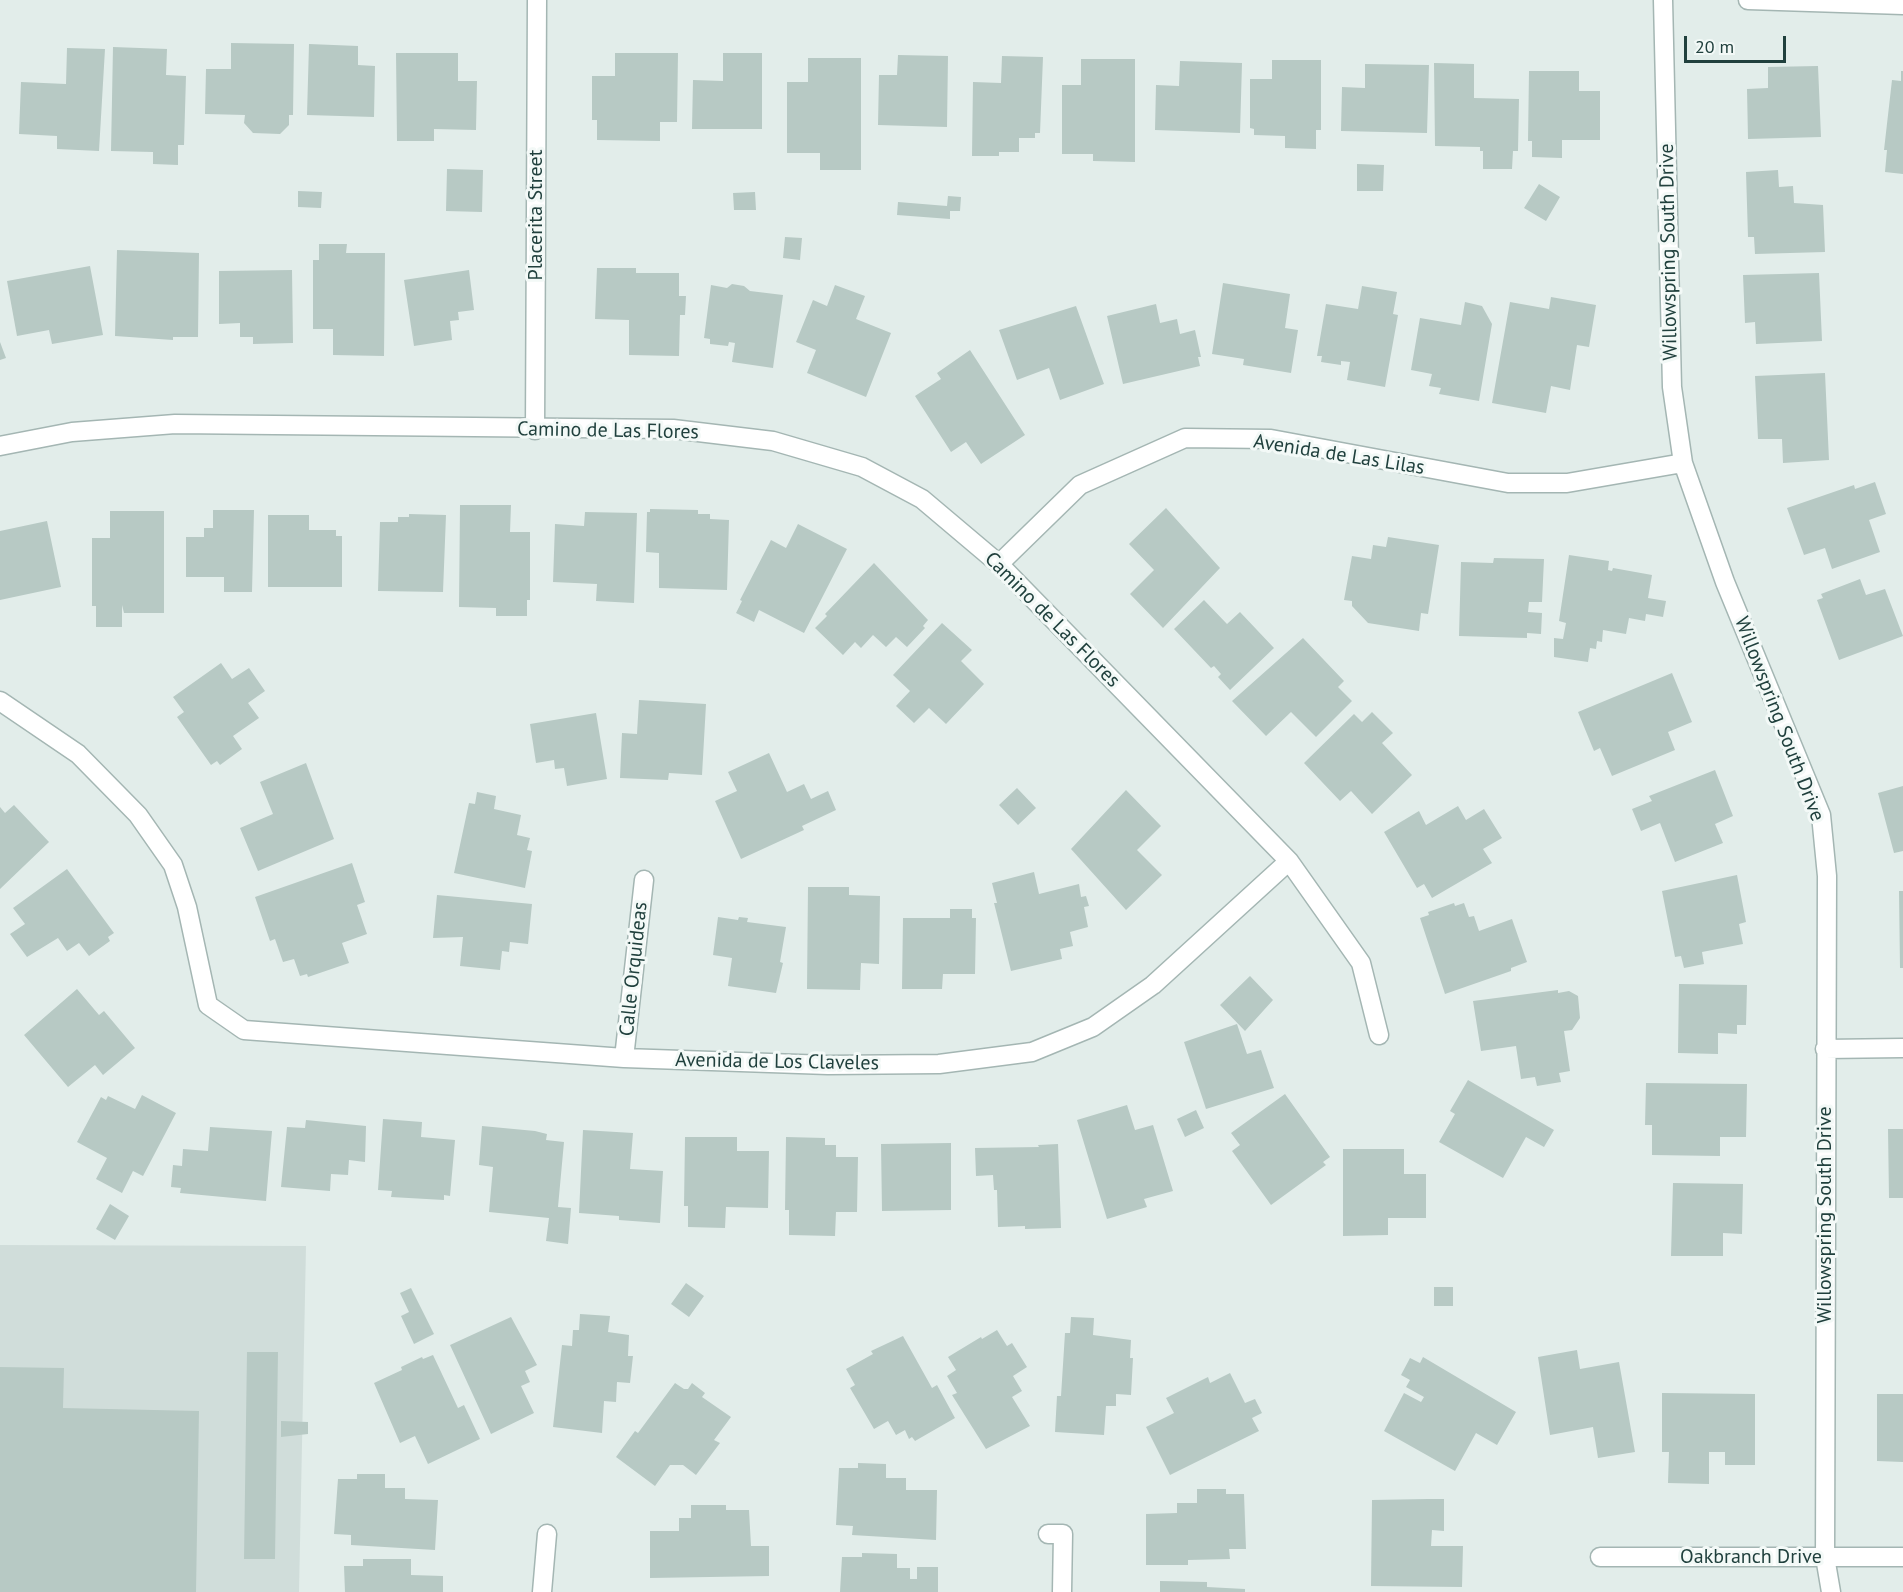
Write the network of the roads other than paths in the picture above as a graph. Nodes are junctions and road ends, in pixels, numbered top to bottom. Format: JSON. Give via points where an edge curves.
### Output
{"nodes":[{"id":1,"x":537,"y":0,"type":"edge"},
{"id":2,"x":1663,"y":0,"type":"edge"},
{"id":3,"x":1748,"y":0,"type":"edge"},
{"id":4,"x":1903,"y":5,"type":"edge"},
{"id":5,"x":535,"y":429,"type":"junction"},
{"id":6,"x":0,"y":446,"type":"edge"},
{"id":7,"x":1683,"y":463,"type":"junction"},
{"id":8,"x":999,"y":564,"type":"junction"},
{"id":9,"x":0,"y":701,"type":"edge"},
{"id":10,"x":1289,"y":861,"type":"junction"},
{"id":11,"x":644,"y":879,"type":"dead end"},
{"id":12,"x":1379,"y":1035,"type":"dead end"},
{"id":13,"x":1903,"y":1048,"type":"edge"},
{"id":14,"x":1825,"y":1049,"type":"junction"},
{"id":15,"x":624,"y":1058,"type":"junction"},
{"id":16,"x":547,"y":1534,"type":"dead end"},
{"id":17,"x":1048,"y":1534,"type":"dead end"},
{"id":18,"x":1600,"y":1557,"type":"dead end"},
{"id":19,"x":1824,"y":1557,"type":"junction"},
{"id":20,"x":1903,"y":1557,"type":"edge"},
{"id":21,"x":542,"y":1592,"type":"edge"},
{"id":22,"x":1062,"y":1592,"type":"edge"},
{"id":23,"x":1832,"y":1592,"type":"edge"}],
"edges":[{"from":1,"to":5,"type":"street","name":"Placerita Street"},
{"from":2,"to":7,"type":"street","name":"Willowspring South Drive","via":[[1671,363]]},
{"from":3,"to":4,"type":"street"},
{"from":5,"to":6,"type":"street","name":"Camino de Las Flores","via":[[175,424],[72,432]]},
{"from":5,"to":8,"type":"street","name":"Camino de Las Flores","via":[[673,429],[773,441],[840,460],[862,467],[922,499]]},
{"from":7,"to":8,"type":"street","name":"Avenida de Las Lilas","via":[[1567,483],[1508,483],[1270,440],[1185,438],[1080,485]]},
{"from":7,"to":14,"type":"street","name":"Willowspring South Drive","via":[[1725,582],[1821,814],[1827,876]]},
{"from":8,"to":10,"type":"street","name":"Camino de Las Flores"},
{"from":9,"to":15,"type":"street","name":"Avenida de Los Claveles","via":[[78,754],[138,814],[173,865],[187,907],[208,1005],[244,1030]]},
{"from":10,"to":12,"type":"street","name":"Camino de Las Flores","via":[[1361,963]]},
{"from":10,"to":15,"type":"street","name":"Avenida de Los Claveles","via":[[1153,985],[1093,1026],[1032,1052],[939,1064],[828,1065]]},
{"from":11,"to":15,"type":"street","name":"Calle Orquideas"},
{"from":13,"to":14,"type":"street"},
{"from":14,"to":19,"type":"street","name":"Willowspring South Drive"},
{"from":16,"to":21,"type":"street"},
{"from":17,"to":22,"type":"street","via":[[1063,1534]]},
{"from":18,"to":19,"type":"street","name":"Oakbranch Drive"},
{"from":19,"to":20,"type":"street","name":"Oakbranch Drive"},
{"from":19,"to":23,"type":"street","name":"Willowspring South Drive"}]}
